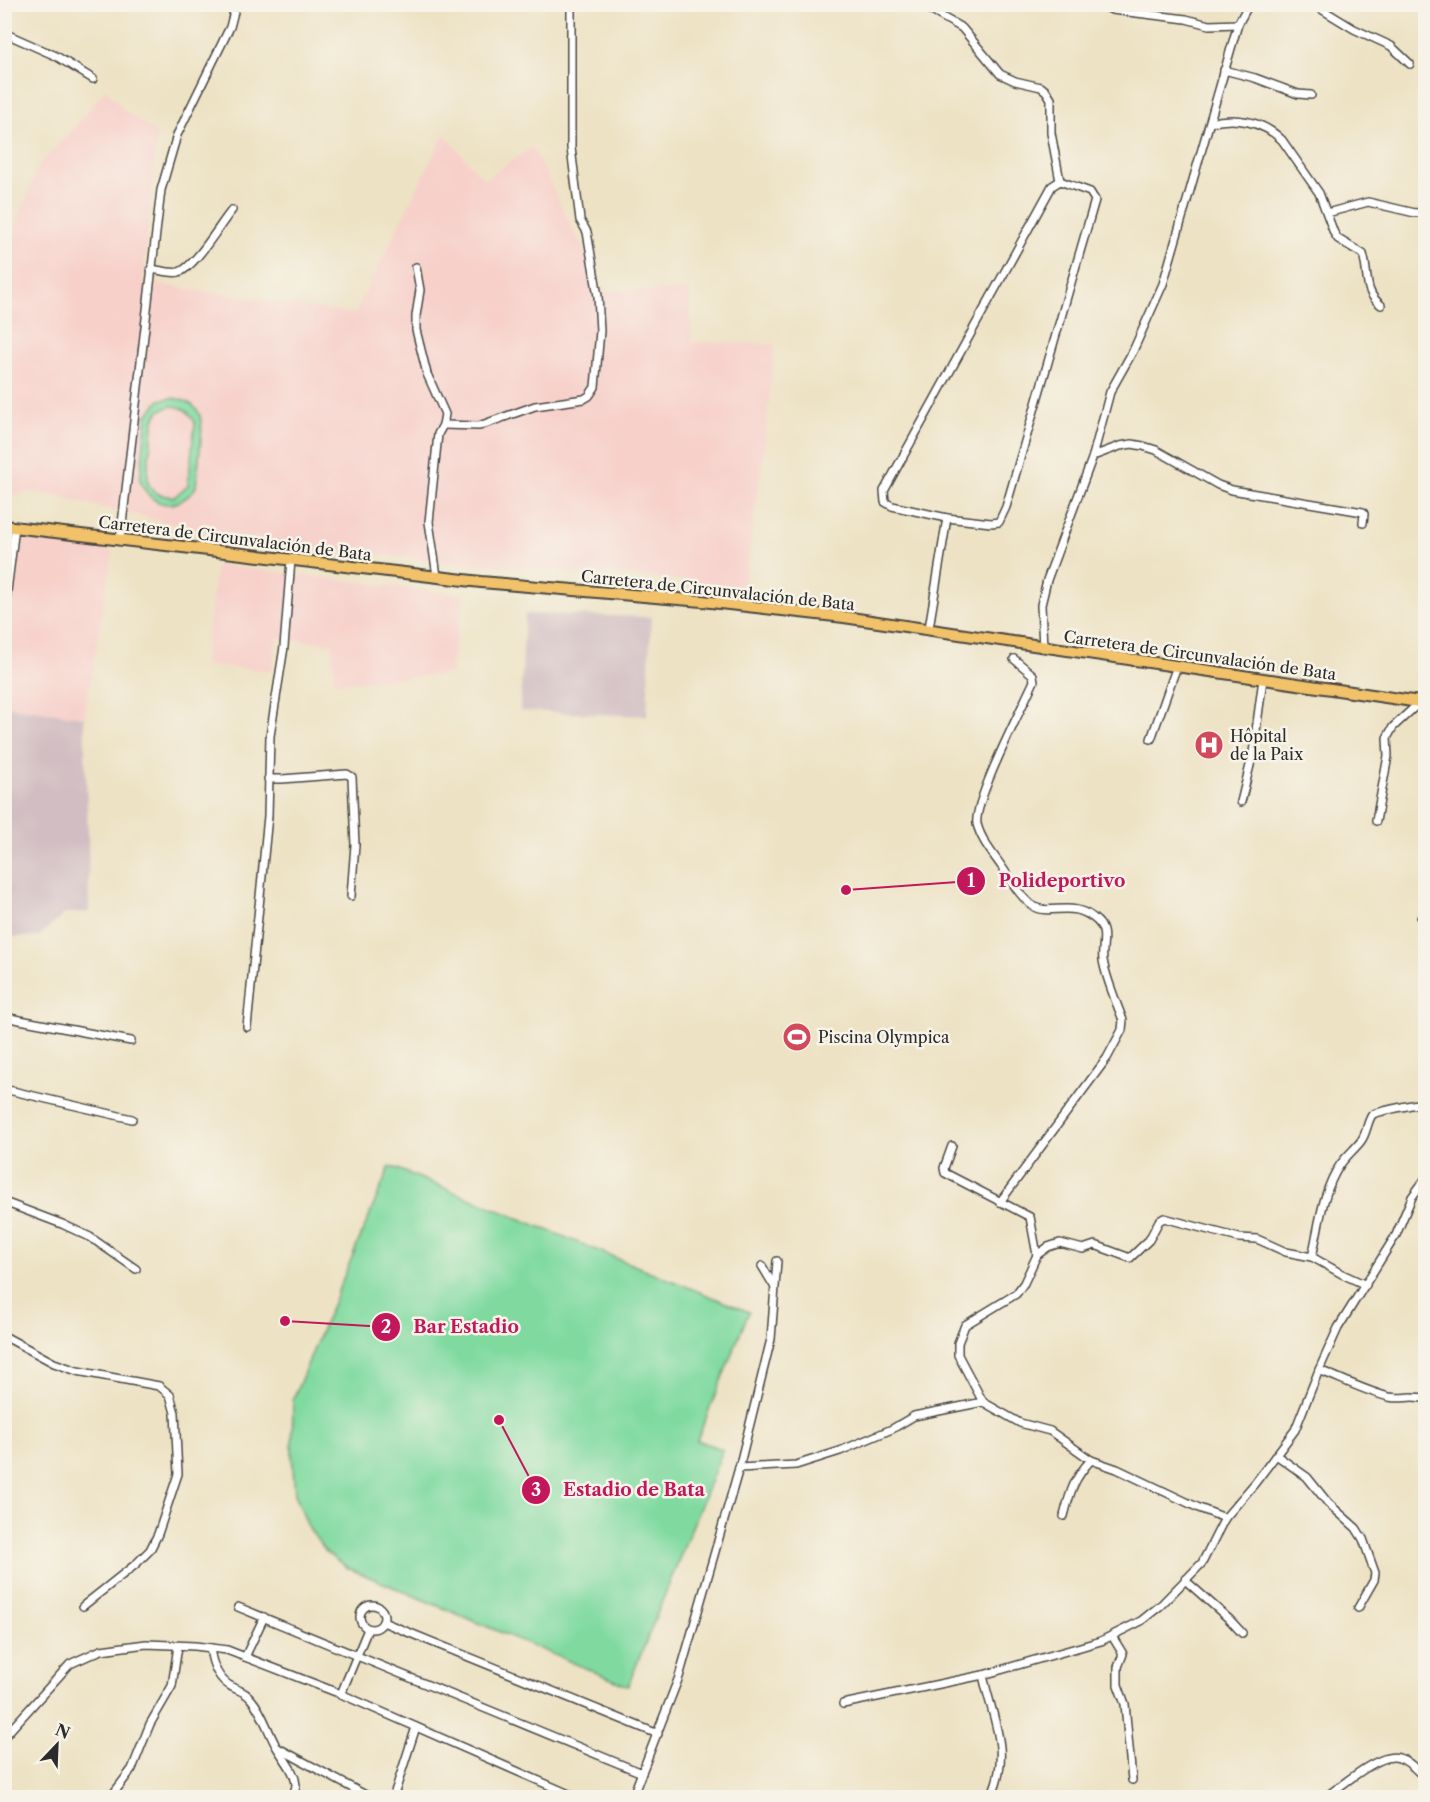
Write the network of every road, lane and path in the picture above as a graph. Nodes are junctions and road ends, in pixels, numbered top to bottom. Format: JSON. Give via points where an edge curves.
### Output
{"nodes":[{"id":1,"x":236,"y":4,"type":"edge"},
{"id":2,"x":571,"y":4,"type":"edge"},
{"id":3,"x":919,"y":4,"type":"edge"},
{"id":4,"x":1101,"y":4,"type":"edge"},
{"id":5,"x":1249,"y":4,"type":"edge"},
{"id":6,"x":1313,"y":4,"type":"edge"},
{"id":7,"x":1238,"y":24,"type":"junction"},
{"id":8,"x":4,"y":33,"type":"edge"},
{"id":9,"x":1410,"y":64,"type":"dead end"},
{"id":10,"x":1224,"y":70,"type":"junction"},
{"id":11,"x":93,"y":79,"type":"dead end"},
{"id":12,"x":1311,"y":96,"type":"dead end"},
{"id":13,"x":1209,"y":123,"type":"junction"},
{"id":14,"x":1060,"y":181,"type":"junction"},
{"id":15,"x":232,"y":210,"type":"dead end"},
{"id":16,"x":1425,"y":212,"type":"edge"},
{"id":17,"x":1327,"y":213,"type":"junction"},
{"id":18,"x":416,"y":267,"type":"dead end"},
{"id":19,"x":151,"y":268,"type":"junction"},
{"id":20,"x":1381,"y":305,"type":"dead end"},
{"id":21,"x":443,"y":425,"type":"junction"},
{"id":22,"x":1093,"y":456,"type":"junction"},
{"id":23,"x":947,"y":518,"type":"junction"},
{"id":24,"x":1363,"y":523,"type":"dead end"},
{"id":25,"x":10,"y":526,"type":"edge"},
{"id":26,"x":120,"y":541,"type":"junction"},
{"id":27,"x":291,"y":560,"type":"junction"},
{"id":28,"x":437,"y":576,"type":"junction"},
{"id":29,"x":4,"y":615,"type":"edge"},
{"id":30,"x":929,"y":628,"type":"junction"},
{"id":31,"x":1043,"y":648,"type":"junction"},
{"id":32,"x":1014,"y":659,"type":"dead end"},
{"id":33,"x":1177,"y":666,"type":"junction"},
{"id":34,"x":1263,"y":679,"type":"junction"},
{"id":35,"x":1423,"y":703,"type":"edge"},
{"id":36,"x":1151,"y":739,"type":"dead end"},
{"id":37,"x":268,"y":778,"type":"junction"},
{"id":38,"x":1241,"y":802,"type":"dead end"},
{"id":39,"x":1376,"y":821,"type":"dead end"},
{"id":40,"x":351,"y":896,"type":"dead end"},
{"id":41,"x":4,"y":1017,"type":"edge"},
{"id":42,"x":248,"y":1027,"type":"dead end"},
{"id":43,"x":131,"y":1041,"type":"dead end"},
{"id":44,"x":4,"y":1089,"type":"edge"},
{"id":45,"x":1425,"y":1103,"type":"edge"},
{"id":46,"x":132,"y":1119,"type":"dead end"},
{"id":47,"x":952,"y":1146,"type":"dead end"},
{"id":48,"x":1425,"y":1178,"type":"edge"},
{"id":49,"x":4,"y":1202,"type":"edge"},
{"id":50,"x":1000,"y":1202,"type":"junction"},
{"id":51,"x":1037,"y":1255,"type":"junction"},
{"id":52,"x":1312,"y":1257,"type":"junction"},
{"id":53,"x":777,"y":1261,"type":"dead end"},
{"id":54,"x":762,"y":1266,"type":"dead end"},
{"id":55,"x":136,"y":1269,"type":"dead end"},
{"id":56,"x":1366,"y":1285,"type":"junction"},
{"id":57,"x":774,"y":1286,"type":"junction"},
{"id":58,"x":4,"y":1336,"type":"edge"},
{"id":59,"x":1319,"y":1370,"type":"junction"},
{"id":60,"x":1425,"y":1399,"type":"edge"},
{"id":61,"x":983,"y":1402,"type":"junction"},
{"id":62,"x":1276,"y":1455,"type":"junction"},
{"id":63,"x":1090,"y":1460,"type":"junction"},
{"id":64,"x":739,"y":1468,"type":"junction"},
{"id":65,"x":1064,"y":1516,"type":"dead end"},
{"id":66,"x":1225,"y":1518,"type":"junction"},
{"id":67,"x":1185,"y":1580,"type":"junction"},
{"id":68,"x":82,"y":1606,"type":"dead end"},
{"id":69,"x":238,"y":1607,"type":"dead end"},
{"id":70,"x":1358,"y":1608,"type":"dead end"},
{"id":71,"x":264,"y":1617,"type":"junction"},
{"id":72,"x":383,"y":1622,"type":"junction"},
{"id":73,"x":368,"y":1629,"type":"junction"},
{"id":74,"x":1242,"y":1633,"type":"dead end"},
{"id":75,"x":1112,"y":1635,"type":"junction"},
{"id":76,"x":178,"y":1646,"type":"junction"},
{"id":77,"x":210,"y":1648,"type":"junction"},
{"id":78,"x":357,"y":1655,"type":"junction"},
{"id":79,"x":245,"y":1657,"type":"junction"},
{"id":80,"x":983,"y":1675,"type":"junction"},
{"id":81,"x":341,"y":1694,"type":"junction"},
{"id":82,"x":843,"y":1704,"type":"dead end"},
{"id":83,"x":416,"y":1727,"type":"junction"},
{"id":84,"x":658,"y":1734,"type":"junction"},
{"id":85,"x":4,"y":1737,"type":"edge"},
{"id":86,"x":276,"y":1747,"type":"junction"},
{"id":87,"x":642,"y":1773,"type":"junction"},
{"id":88,"x":1425,"y":1779,"type":"edge"},
{"id":89,"x":1132,"y":1780,"type":"dead end"},
{"id":90,"x":110,"y":1797,"type":"edge"},
{"id":91,"x":291,"y":1797,"type":"edge"},
{"id":92,"x":369,"y":1797,"type":"edge"},
{"id":93,"x":393,"y":1797,"type":"edge"},
{"id":94,"x":578,"y":1797,"type":"edge"},
{"id":95,"x":632,"y":1797,"type":"edge"},
{"id":96,"x":990,"y":1797,"type":"edge"},
{"id":97,"x":1324,"y":1797,"type":"edge"}],
"edges":[{"from":1,"to":19,"type":"street","via":[[230,27],[177,135],[161,190]]},
{"from":2,"to":21,"type":"street","via":[[571,148],[580,220],[588,232],[598,296],[600,331],[595,387],[584,399],[535,406],[479,426]]},
{"from":3,"to":14,"type":"street","via":[[958,25],[999,74],[1046,91],[1051,99],[1051,133]]},
{"from":4,"to":7,"type":"street","via":[[1112,10],[1209,25]]},
{"from":5,"to":7,"type":"street"},
{"from":6,"to":9,"type":"street","via":[[1391,46]]},
{"from":7,"to":10,"type":"street"},
{"from":8,"to":11,"type":"street","via":[[56,56]]},
{"from":10,"to":12,"type":"street"},
{"from":10,"to":13,"type":"street"},
{"from":13,"to":17,"type":"street","via":[[1235,119],[1276,134],[1319,193]]},
{"from":13,"to":22,"type":"street","via":[[1163,284],[1110,392]]},
{"from":14,"to":23,"type":"street","via":[[1090,192],[1095,201],[1006,507],[999,522]]},
{"from":14,"to":23,"type":"street","via":[[1052,186],[884,491],[885,502],[892,506]]},
{"from":15,"to":19,"type":"street","via":[[184,270]]},
{"from":16,"to":17,"type":"street","via":[[1368,202]]},
{"from":17,"to":20,"type":"street","via":[[1338,239],[1363,254],[1367,286]]},
{"from":18,"to":21,"type":"street","via":[[420,290],[416,330],[427,374],[445,414]]},
{"from":19,"to":26,"type":"street"},
{"from":21,"to":28,"type":"street","via":[[438,434],[429,522]]},
{"from":22,"to":24,"type":"street","via":[[1120,446],[1143,446],[1218,485],[1363,512]]},
{"from":22,"to":31,"type":"street","via":[[1047,580],[1041,605]]},
{"from":23,"to":30,"type":"street"},
{"from":25,"to":26,"type":"main road","name":"Carretera de Circunvalación de Bata"},
{"from":25,"to":29,"type":"street"},
{"from":26,"to":27,"type":"main road","name":"Carretera de Circunvalación de Bata"},
{"from":27,"to":28,"type":"main road","name":"Carretera de Circunvalación de Bata"},
{"from":27,"to":37,"type":"street"},
{"from":28,"to":30,"type":"main road","name":"Carretera de Circunvalación de Bata"},
{"from":30,"to":31,"type":"main road","name":"Carretera de Circunvalación de Bata"},
{"from":31,"to":33,"type":"main road","name":"Carretera de Circunvalación de Bata"},
{"from":32,"to":50,"type":"street","via":[[1033,675],[1034,681],[985,787],[977,822],[984,840],[1029,903],[1036,908],[1071,907],[1101,926],[1103,960],[1123,1020],[1107,1058]]},
{"from":33,"to":34,"type":"main road","name":"Carretera de Circunvalación de Bata"},
{"from":33,"to":36,"type":"street"},
{"from":34,"to":35,"type":"main road","name":"Carretera de Circunvalación de Bata"},
{"from":34,"to":38,"type":"street","via":[[1253,753]]},
{"from":35,"to":39,"type":"street","via":[[1393,727],[1387,738],[1389,756]]},
{"from":37,"to":40,"type":"street","via":[[347,774],[352,777],[355,845]]},
{"from":37,"to":42,"type":"street","via":[[268,816]]},
{"from":41,"to":43,"type":"street"},
{"from":44,"to":46,"type":"street"},
{"from":45,"to":52,"type":"street","via":[[1372,1116],[1364,1137],[1341,1163],[1329,1187]]},
{"from":47,"to":50,"type":"street","via":[[945,1173]]},
{"from":48,"to":56,"type":"street"},
{"from":49,"to":55,"type":"street","via":[[90,1237]]},
{"from":50,"to":51,"type":"street","via":[[1031,1219]]},
{"from":51,"to":52,"type":"street","via":[[1060,1242],[1083,1249],[1095,1245],[1130,1258],[1164,1218],[1257,1239],[1286,1252]]},
{"from":51,"to":61,"type":"street","via":[[1016,1294],[965,1325],[960,1334],[958,1355]]},
{"from":52,"to":56,"type":"street"},
{"from":53,"to":57,"type":"street"},
{"from":54,"to":57,"type":"street"},
{"from":56,"to":59,"type":"street","via":[[1338,1329]]},
{"from":57,"to":64,"type":"street","via":[[771,1339]]},
{"from":58,"to":68,"type":"street","via":[[62,1366],[159,1386],[170,1395],[175,1413],[178,1473],[158,1534],[150,1550],[136,1564]]},
{"from":59,"to":60,"type":"street","via":[[1371,1392],[1401,1399],[1411,1395]]},
{"from":59,"to":62,"type":"street","via":[[1295,1430]]},
{"from":61,"to":63,"type":"street","via":[[1020,1424],[1050,1431]]},
{"from":61,"to":64,"type":"street","via":[[914,1416],[840,1451],[796,1465]]},
{"from":62,"to":66,"type":"street"},
{"from":62,"to":70,"type":"street","via":[[1306,1477],[1363,1539],[1375,1573]]},
{"from":63,"to":65,"type":"street","via":[[1073,1483]]},
{"from":63,"to":66,"type":"street"},
{"from":64,"to":84,"type":"street","via":[[682,1666]]},
{"from":66,"to":67,"type":"street","via":[[1205,1559]]},
{"from":67,"to":74,"type":"street"},
{"from":67,"to":75,"type":"street","via":[[1141,1621]]},
{"from":69,"to":71,"type":"street"},
{"from":71,"to":78,"type":"street"},
{"from":71,"to":79,"type":"street"},
{"from":72,"to":73,"type":"street"},
{"from":72,"to":73,"type":"street","via":[[380,1608],[365,1606],[359,1616]]},
{"from":72,"to":84,"type":"street"},
{"from":73,"to":78,"type":"street"},
{"from":75,"to":80,"type":"street"},
{"from":75,"to":89,"type":"street","via":[[1123,1654],[1118,1667],[1119,1685],[1125,1704]]},
{"from":76,"to":77,"type":"street"},
{"from":76,"to":85,"type":"street","via":[[146,1644],[101,1650],[70,1664]]},
{"from":76,"to":90,"type":"street","via":[[172,1686],[150,1724],[132,1769]]},
{"from":77,"to":79,"type":"street"},
{"from":77,"to":86,"type":"street","via":[[217,1673],[252,1700]]},
{"from":78,"to":81,"type":"street"},
{"from":78,"to":87,"type":"street"},
{"from":79,"to":81,"type":"street"},
{"from":80,"to":82,"type":"street"},
{"from":80,"to":96,"type":"street","via":[[1001,1742],[1001,1769]]},
{"from":81,"to":83,"type":"street"},
{"from":83,"to":93,"type":"street"},
{"from":83,"to":94,"type":"street"},
{"from":84,"to":87,"type":"street"},
{"from":86,"to":91,"type":"street","via":[[296,1784]]},
{"from":86,"to":92,"type":"street"},
{"from":87,"to":95,"type":"street"},
{"from":88,"to":97,"type":"street","via":[[1397,1757],[1378,1760]]}]}
